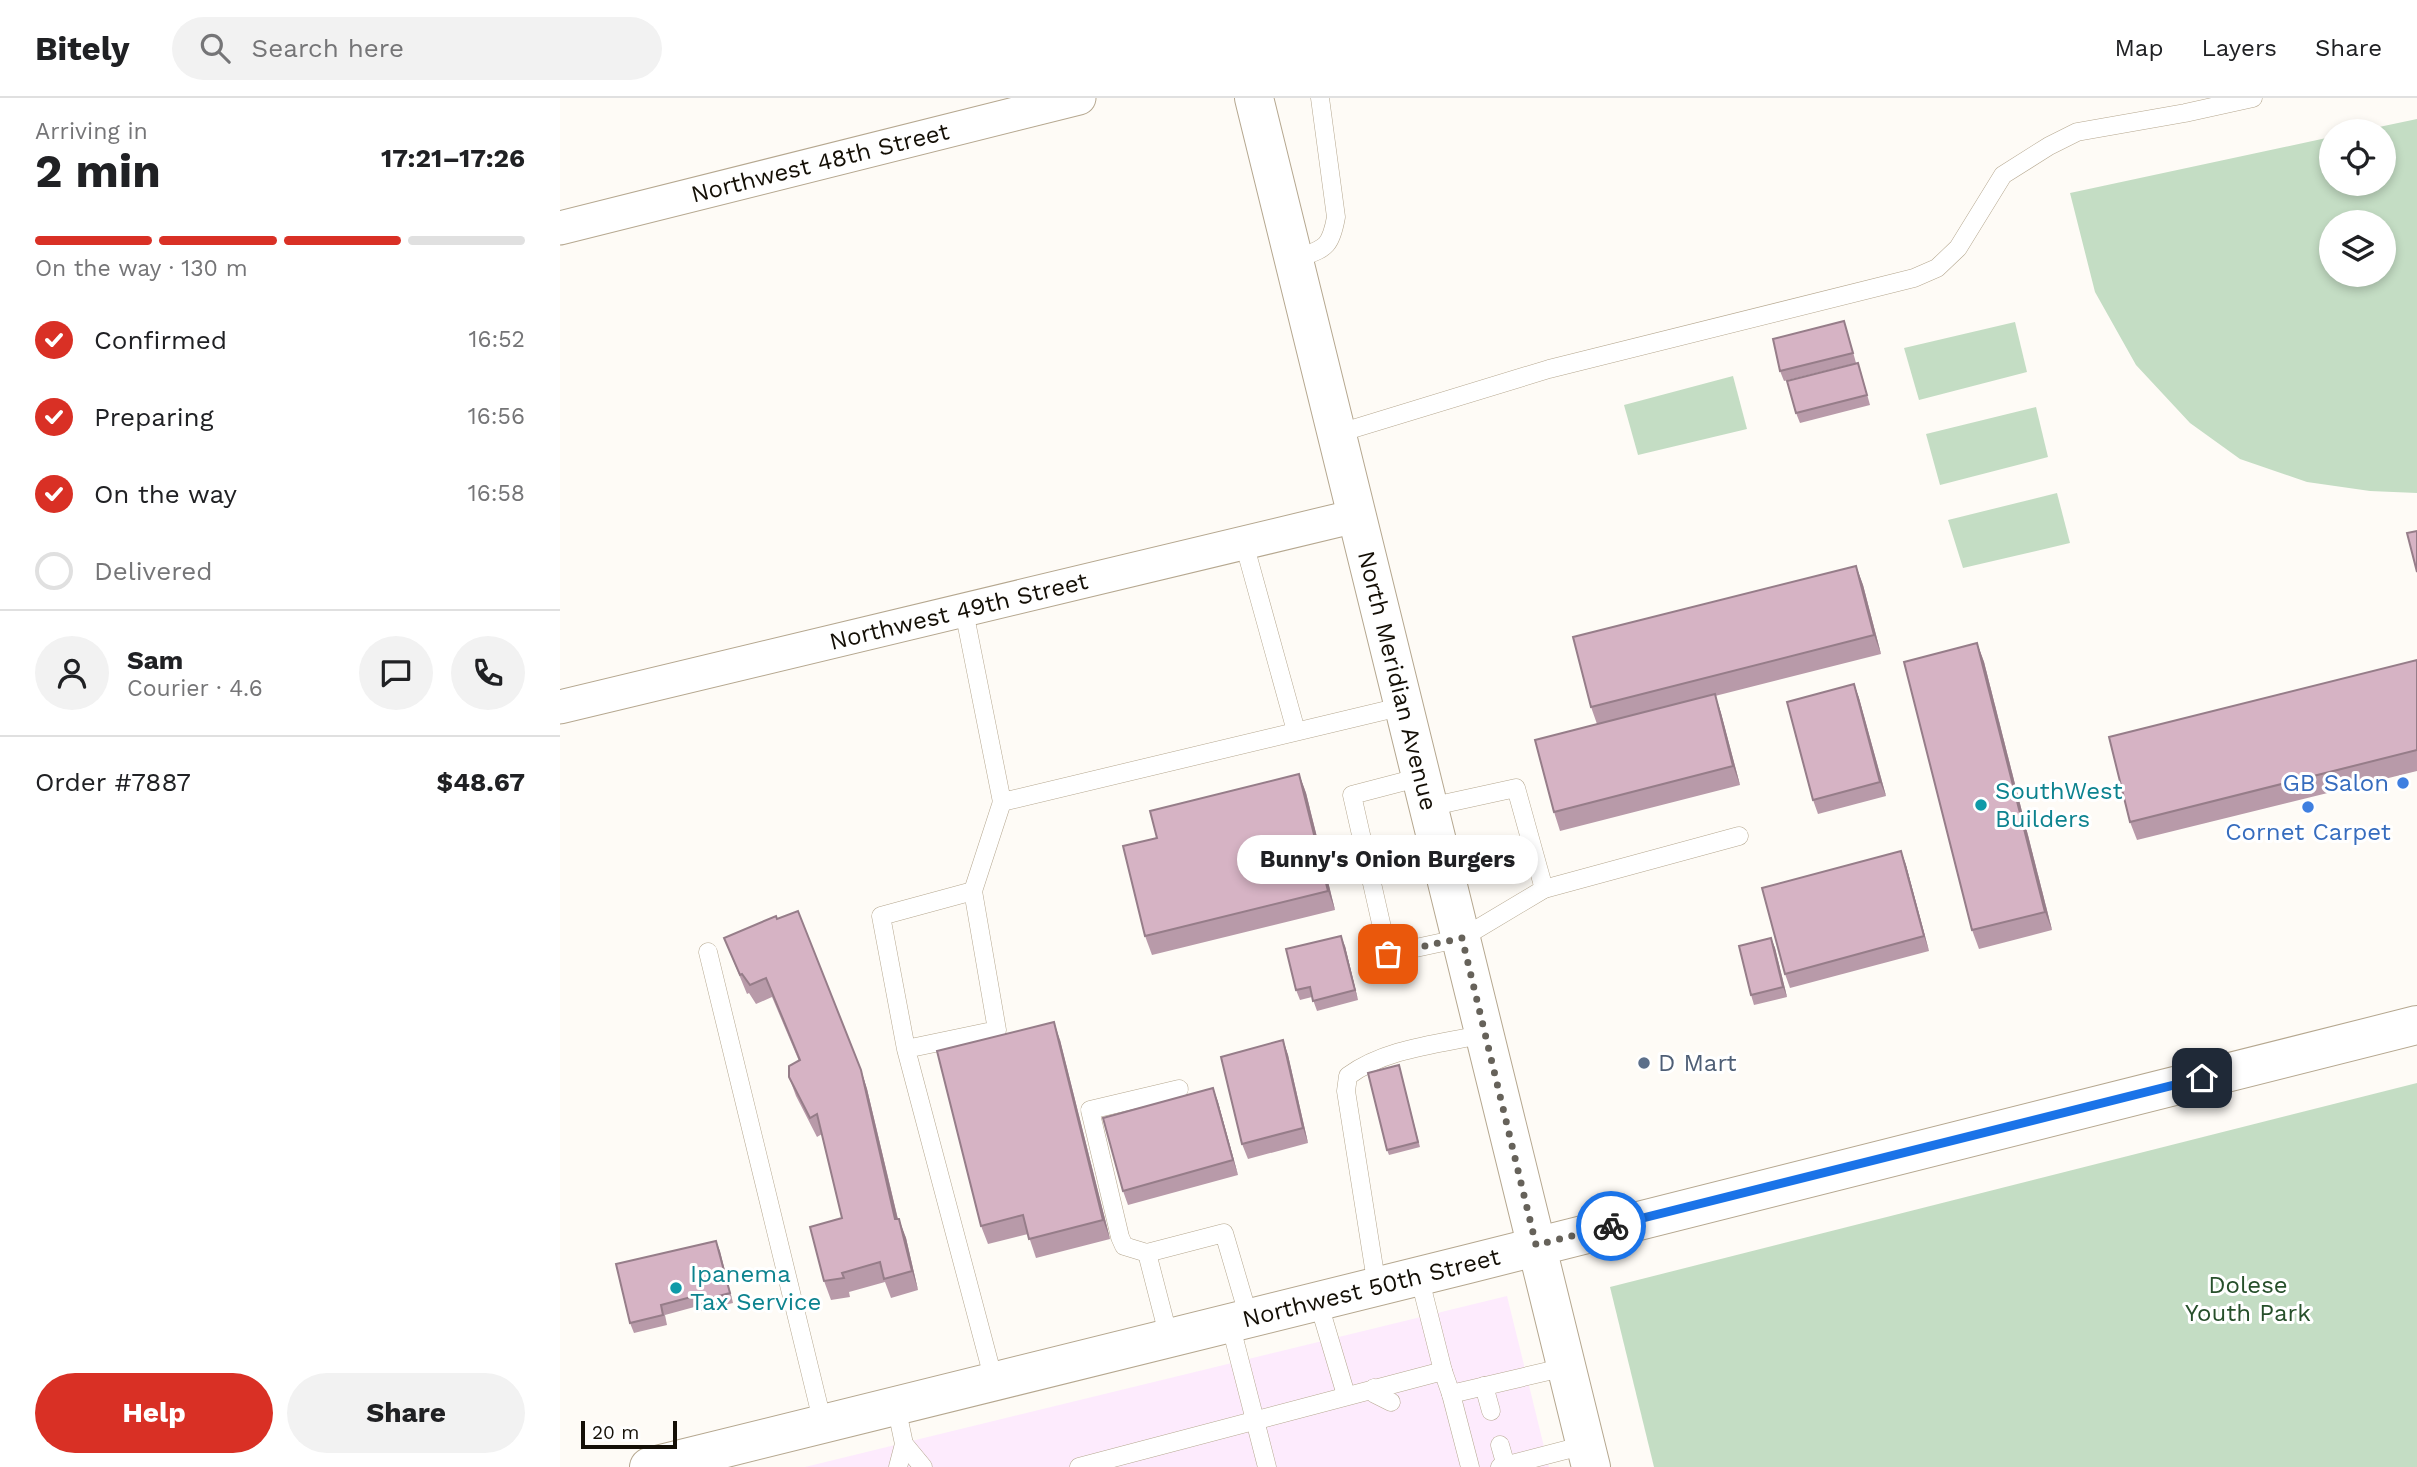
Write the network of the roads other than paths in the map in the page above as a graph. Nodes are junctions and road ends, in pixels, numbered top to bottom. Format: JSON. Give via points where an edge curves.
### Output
{"nodes":[{"id":1,"x":1079,"y":98,"type":"edge"},
{"id":2,"x":1254,"y":98,"type":"edge"},
{"id":3,"x":1320,"y":98,"type":"edge"},
{"id":4,"x":2253,"y":98,"type":"edge"},
{"id":5,"x":560,"y":228,"type":"edge"},
{"id":6,"x":1294,"y":260,"type":"junction"},
{"id":7,"x":1336,"y":434,"type":"junction"},
{"id":8,"x":1356,"y":516,"type":"junction"},
{"id":9,"x":1244,"y":543,"type":"junction"},
{"id":10,"x":964,"y":611,"type":"junction"},
{"id":11,"x":1404,"y":706,"type":"junction"},
{"id":12,"x":560,"y":707,"type":"edge"},
{"id":13,"x":1296,"y":731,"type":"junction"},
{"id":14,"x":1425,"y":792,"type":"junction"},
{"id":15,"x":1002,"y":802,"type":"junction"},
{"id":16,"x":1739,"y":836,"type":"dead end"},
{"id":17,"x":1544,"y":889,"type":"junction"},
{"id":18,"x":973,"y":891,"type":"junction"},
{"id":19,"x":1462,"y":938,"type":"junction"},
{"id":20,"x":708,"y":952,"type":"dead end"},
{"id":21,"x":2417,"y":1025,"type":"edge"},
{"id":22,"x":1485,"y":1034,"type":"junction"},
{"id":23,"x":906,"y":1049,"type":"junction"},
{"id":24,"x":1179,"y":1089,"type":"dead end"},
{"id":25,"x":1536,"y":1245,"type":"junction"},
{"id":26,"x":1147,"y":1253,"type":"junction"},
{"id":27,"x":1419,"y":1276,"type":"junction"},
{"id":28,"x":1377,"y":1287,"type":"junction"},
{"id":29,"x":1318,"y":1301,"type":"junction"},
{"id":30,"x":1240,"y":1320,"type":"junction"},
{"id":31,"x":1169,"y":1338,"type":"junction"},
{"id":32,"x":1566,"y":1367,"type":"junction"},
{"id":33,"x":1443,"y":1371,"type":"junction"},
{"id":34,"x":994,"y":1381,"type":"junction"},
{"id":35,"x":1484,"y":1387,"type":"junction"},
{"id":36,"x":1451,"y":1394,"type":"junction"},
{"id":37,"x":1346,"y":1395,"type":"junction"},
{"id":38,"x":896,"y":1406,"type":"junction"},
{"id":39,"x":1491,"y":1411,"type":"dead end"},
{"id":40,"x":1256,"y":1420,"type":"junction"},
{"id":41,"x":823,"y":1424,"type":"junction"},
{"id":42,"x":904,"y":1444,"type":"junction"},
{"id":43,"x":1500,"y":1445,"type":"dead end"},
{"id":44,"x":1588,"y":1456,"type":"edge"},
{"id":45,"x":1503,"y":1466,"type":"edge"},
{"id":46,"x":649,"y":1467,"type":"edge"},
{"id":47,"x":898,"y":1467,"type":"edge"},
{"id":48,"x":923,"y":1467,"type":"edge"},
{"id":49,"x":1079,"y":1467,"type":"edge"},
{"id":50,"x":1267,"y":1467,"type":"edge"},
{"id":51,"x":1470,"y":1467,"type":"edge"}],
"edges":[{"from":1,"to":5,"type":"street","name":"Northwest 48th Street"},
{"from":2,"to":6,"type":"main road","name":"North Meridian Avenue"},
{"from":3,"to":6,"type":"lane","via":[[1336,218],[1326,247]]},
{"from":4,"to":7,"type":"lane","via":[[2077,132],[2049,146],[2003,175],[1958,248],[1937,268],[1914,278],[1549,369]]},
{"from":6,"to":7,"type":"main road","name":"North Meridian Avenue"},
{"from":7,"to":8,"type":"main road","name":"North Meridian Avenue"},
{"from":8,"to":9,"type":"street","name":"Northwest 49th Street"},
{"from":8,"to":11,"type":"main road","name":"North Meridian Avenue"},
{"from":9,"to":10,"type":"street","name":"Northwest 49th Street"},
{"from":9,"to":13,"type":"lane"},
{"from":10,"to":12,"type":"street","name":"Northwest 49th Street"},
{"from":10,"to":15,"type":"lane"},
{"from":11,"to":13,"type":"lane"},
{"from":11,"to":14,"type":"main road","name":"North Meridian Avenue"},
{"from":13,"to":15,"type":"lane"},
{"from":14,"to":17,"type":"lane","via":[[1516,788]]},
{"from":14,"to":19,"type":"main road","name":"North Meridian Avenue"},
{"from":14,"to":19,"type":"lane","via":[[1352,795],[1388,954]]},
{"from":15,"to":18,"type":"lane"},
{"from":16,"to":17,"type":"lane"},
{"from":17,"to":19,"type":"lane"},
{"from":18,"to":23,"type":"lane","via":[[881,916]]},
{"from":18,"to":23,"type":"lane","via":[[997,1030]]},
{"from":19,"to":22,"type":"main road","name":"North Meridian Avenue"},
{"from":20,"to":41,"type":"lane"},
{"from":21,"to":25,"type":"main road","name":"Northwest 50th Street"},
{"from":22,"to":25,"type":"main road","name":"North Meridian Avenue"},
{"from":22,"to":28,"type":"lane","via":[[1385,1056],[1348,1076],[1346,1091]]},
{"from":23,"to":34,"type":"lane"},
{"from":24,"to":26,"type":"lane","via":[[1090,1110],[1120,1237],[1124,1247]]},
{"from":25,"to":27,"type":"main road","name":"Northwest 50th Street"},
{"from":25,"to":32,"type":"main road","name":"North Meridian Avenue"},
{"from":26,"to":30,"type":"lane","via":[[1224,1233]]},
{"from":26,"to":31,"type":"lane"},
{"from":27,"to":28,"type":"main road","name":"Northwest 50th Street"},
{"from":27,"to":33,"type":"lane"},
{"from":28,"to":29,"type":"main road","name":"Northwest 50th Street"},
{"from":29,"to":30,"type":"main road","name":"Northwest 50th Street"},
{"from":29,"to":37,"type":"lane"},
{"from":30,"to":31,"type":"main road","name":"Northwest 50th Street"},
{"from":30,"to":40,"type":"lane"},
{"from":31,"to":34,"type":"main road","name":"Northwest 50th Street"},
{"from":32,"to":35,"type":"lane"},
{"from":32,"to":44,"type":"main road","name":"North Meridian Avenue"},
{"from":33,"to":36,"type":"lane"},
{"from":33,"to":37,"type":"lane","via":[[1378,1398]]},
{"from":34,"to":38,"type":"main road","name":"Northwest 50th Street"},
{"from":35,"to":36,"type":"lane"},
{"from":35,"to":39,"type":"lane"},
{"from":36,"to":51,"type":"lane"},
{"from":37,"to":40,"type":"lane"},
{"from":38,"to":41,"type":"main road","name":"Northwest 50th Street"},
{"from":38,"to":42,"type":"lane"},
{"from":40,"to":49,"type":"lane"},
{"from":40,"to":50,"type":"lane"},
{"from":41,"to":46,"type":"main road","name":"Northwest 50th Street"},
{"from":42,"to":47,"type":"lane"},
{"from":42,"to":48,"type":"lane"},
{"from":43,"to":45,"type":"lane"},
{"from":44,"to":45,"type":"lane"}]}
